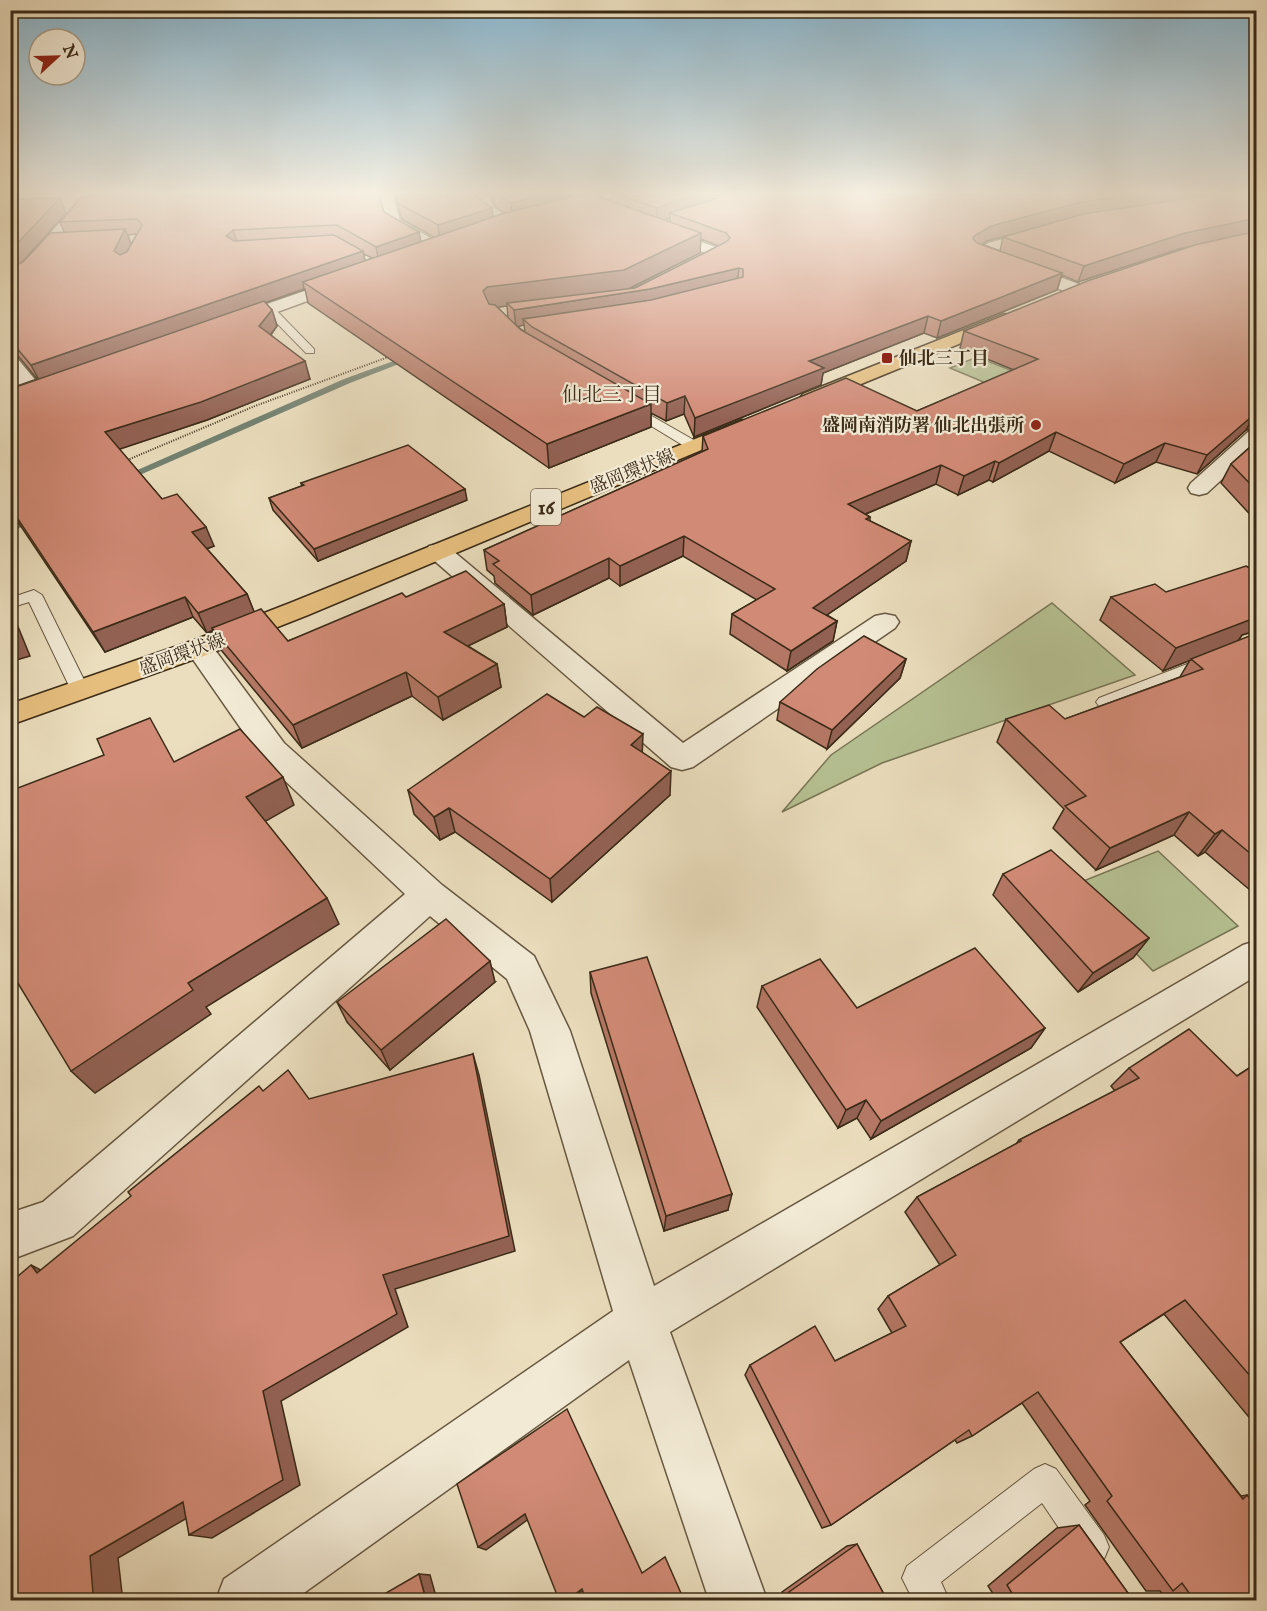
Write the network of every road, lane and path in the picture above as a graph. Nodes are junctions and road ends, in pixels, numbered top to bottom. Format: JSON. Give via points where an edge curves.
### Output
{"nodes":[{"id":1,"x":27,"y":270,"type":"edge"},
{"id":2,"x":685,"y":270,"type":"edge"},
{"id":3,"x":1030,"y":270,"type":"edge"},
{"id":4,"x":359,"y":277,"type":"edge"},
{"id":5,"x":669,"y":278,"type":"edge"},
{"id":6,"x":12,"y":279,"type":"edge"},
{"id":7,"x":1083,"y":288,"type":"joint"},
{"id":8,"x":269,"y":309,"type":"junction"},
{"id":9,"x":214,"y":329,"type":"edge"},
{"id":10,"x":310,"y":351,"type":"dead end"},
{"id":11,"x":399,"y":352,"type":"edge"},
{"id":12,"x":10,"y":362,"type":"edge"},
{"id":13,"x":34,"y":393,"type":"edge"},
{"id":14,"x":620,"y":402,"type":"edge"},
{"id":15,"x":786,"y":408,"type":"edge"},
{"id":16,"x":764,"y":417,"type":"edge"},
{"id":17,"x":1257,"y":437,"type":"edge"},
{"id":18,"x":694,"y":446,"type":"junction"},
{"id":19,"x":117,"y":465,"type":"edge"},
{"id":20,"x":1199,"y":488,"type":"dead end"},
{"id":21,"x":438,"y":551,"type":"junction"},
{"id":22,"x":10,"y":603,"type":"edge"},
{"id":23,"x":885,"y":622,"type":"dead end"},
{"id":24,"x":199,"y":648,"type":"junction"},
{"id":25,"x":1221,"y":656,"type":"edge"},
{"id":26,"x":80,"y":690,"type":"junction"},
{"id":27,"x":1105,"y":702,"type":"edge"},
{"id":28,"x":10,"y":715,"type":"edge"},
{"id":29,"x":429,"y":895,"type":"junction"},
{"id":30,"x":1257,"y":957,"type":"edge"},
{"id":31,"x":10,"y":1237,"type":"edge"},
{"id":32,"x":641,"y":1321,"type":"junction"},
{"id":33,"x":1110,"y":1573,"type":"edge"},
{"id":34,"x":245,"y":1600,"type":"edge"},
{"id":35,"x":738,"y":1600,"type":"edge"},
{"id":36,"x":932,"y":1600,"type":"edge"}],
"edges":[{"from":1,"to":6,"type":"street"},
{"from":2,"to":5,"type":"street"},
{"from":3,"to":7,"type":"street"},
{"from":4,"to":8,"type":"street"},
{"from":7,"to":15,"type":"main road"},
{"from":8,"to":9,"type":"street"},
{"from":8,"to":10,"type":"lane"},
{"from":11,"to":19,"type":"path","via":[[255,406]]},
{"from":12,"to":13,"type":"street"},
{"from":14,"to":18,"type":"lane"},
{"from":16,"to":18,"type":"main road","name":"盛岡環状線","number":"16"},
{"from":17,"to":20,"type":"street"},
{"from":18,"to":21,"type":"main road","name":"盛岡環状線","number":"16"},
{"from":21,"to":23,"type":"street","via":[[682,759]]},
{"from":21,"to":24,"type":"main road","name":"盛岡環状線","number":"16"},
{"from":22,"to":26,"type":"lane","via":[[34,595]]},
{"from":24,"to":26,"type":"main road","name":"盛岡環状線","number":"16"},
{"from":24,"to":29,"type":"street","via":[[273,751]]},
{"from":25,"to":27,"type":"lane"},
{"from":26,"to":28,"type":"main road","name":"盛岡環状線","number":"16"},
{"from":29,"to":31,"type":"street","via":[[57,1220]]},
{"from":29,"to":32,"type":"street","via":[[521,968],[550,1031]]},
{"from":30,"to":32,"type":"street"},
{"from":32,"to":34,"type":"street"},
{"from":32,"to":35,"type":"street"},
{"from":33,"to":36,"type":"lane","via":[[1045,1480],[919,1578]]}]}
